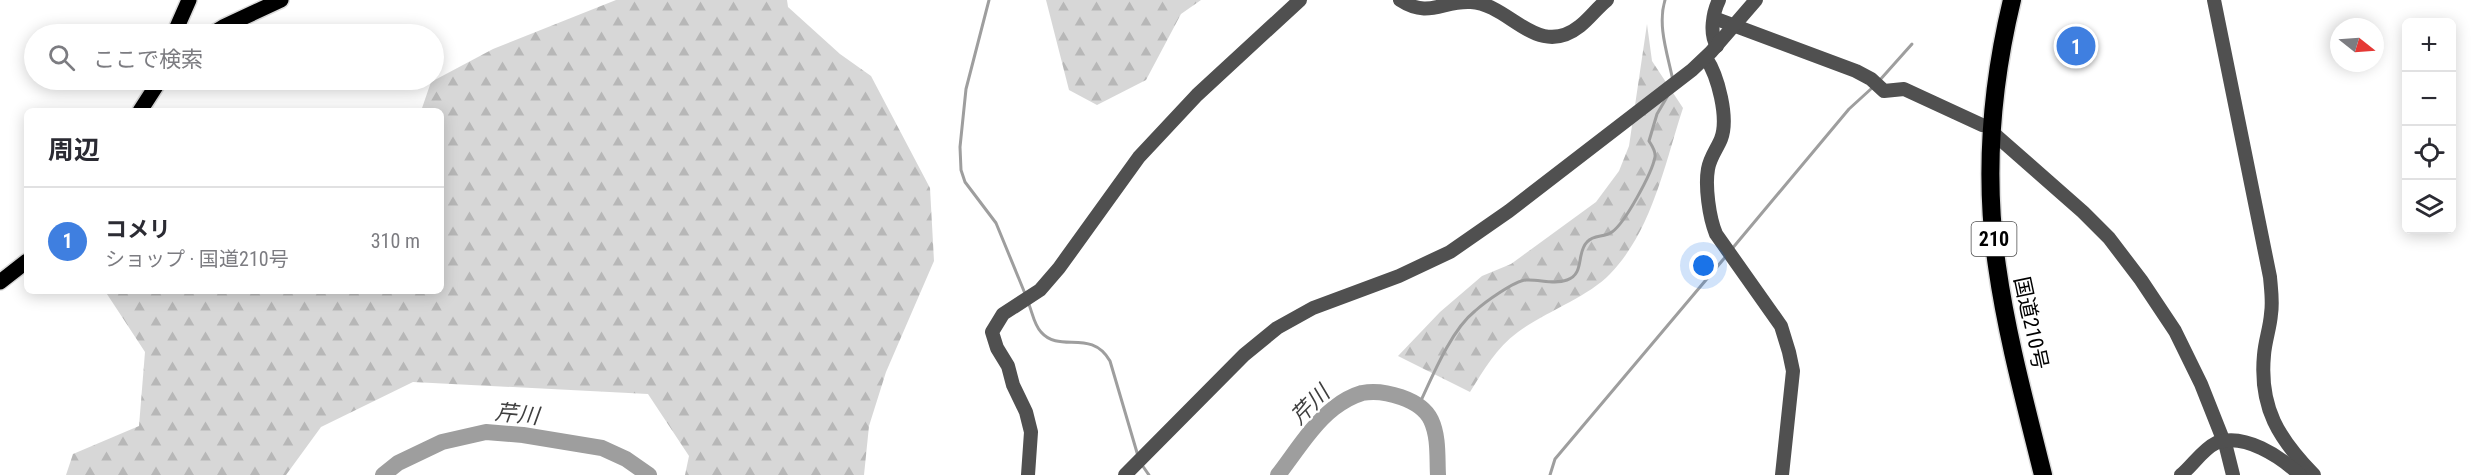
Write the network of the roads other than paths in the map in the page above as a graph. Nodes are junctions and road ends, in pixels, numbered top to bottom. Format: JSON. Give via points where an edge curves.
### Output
{"nodes":[{"id":1,"x":189,"y":0,"type":"edge"},
{"id":2,"x":280,"y":0,"type":"edge"},
{"id":3,"x":1300,"y":0,"type":"edge"},
{"id":4,"x":1400,"y":0,"type":"edge"},
{"id":5,"x":1607,"y":0,"type":"edge"},
{"id":6,"x":1719,"y":0,"type":"edge"},
{"id":7,"x":1756,"y":0,"type":"edge"},
{"id":8,"x":2012,"y":0,"type":"edge"},
{"id":9,"x":2214,"y":0,"type":"edge"},
{"id":10,"x":1471,"y":1,"type":"edge"},
{"id":11,"x":1714,"y":18,"type":"junction"},
{"id":12,"x":178,"y":24,"type":"edge"},
{"id":13,"x":229,"y":24,"type":"edge"},
{"id":14,"x":1736,"y":24,"type":"junction"},
{"id":15,"x":1717,"y":45,"type":"junction"},
{"id":16,"x":1701,"y":62,"type":"junction"},
{"id":17,"x":154,"y":90,"type":"edge"},
{"id":18,"x":142,"y":108,"type":"edge"},
{"id":19,"x":1992,"y":129,"type":"junction"},
{"id":20,"x":24,"y":263,"type":"edge"},
{"id":21,"x":0,"y":282,"type":"edge"},
{"id":22,"x":2224,"y":442,"type":"junction"},
{"id":23,"x":1028,"y":475,"type":"edge"},
{"id":24,"x":1125,"y":475,"type":"edge"},
{"id":25,"x":1782,"y":475,"type":"edge"},
{"id":26,"x":2043,"y":475,"type":"edge"},
{"id":27,"x":2181,"y":475,"type":"edge"},
{"id":28,"x":2234,"y":475,"type":"edge"},
{"id":29,"x":2300,"y":475,"type":"edge"},
{"id":30,"x":2314,"y":475,"type":"edge"}],
"edges":[{"from":1,"to":12,"type":"main road"},
{"from":2,"to":13,"type":"main road"},
{"from":3,"to":23,"type":"street","via":[[1197,95],[1146,149],[1059,268],[1040,290],[1003,314],[992,332],[1026,412],[1031,432]]},
{"from":4,"to":10,"type":"street","via":[[1410,7],[1437,9]]},
{"from":5,"to":10,"type":"street","via":[[1580,27],[1559,36],[1540,36],[1487,5]]},
{"from":6,"to":11,"type":"street"},
{"from":7,"to":14,"type":"street"},
{"from":8,"to":19,"type":"highway","name":"国道210号","number":"210","via":[[1999,61]]},
{"from":9,"to":30,"type":"street","via":[[2271,284],[2264,362],[2267,402],[2284,442]]},
{"from":11,"to":14,"type":"street"},
{"from":11,"to":15,"type":"street"},
{"from":14,"to":15,"type":"street"},
{"from":14,"to":19,"type":"street","via":[[1856,71],[1884,91],[1904,89]]},
{"from":15,"to":16,"type":"street"},
{"from":16,"to":24,"type":"street","via":[[1460,245],[1399,276],[1326,302],[1287,321],[1257,343]]},
{"from":16,"to":25,"type":"street","via":[[1714,71],[1724,128],[1707,172],[1710,221],[1781,326],[1793,371]]},
{"from":17,"to":18,"type":"main road"},
{"from":19,"to":22,"type":"street","via":[[2096,224],[2141,280],[2184,348]]},
{"from":19,"to":26,"type":"highway","name":"国道210号","number":"210","via":[[1990,190],[1996,264]]},
{"from":20,"to":21,"type":"main road"},
{"from":22,"to":27,"type":"street","via":[[2211,446]]},
{"from":22,"to":28,"type":"street"},
{"from":22,"to":29,"type":"street","via":[[2241,442],[2262,449]]}]}
